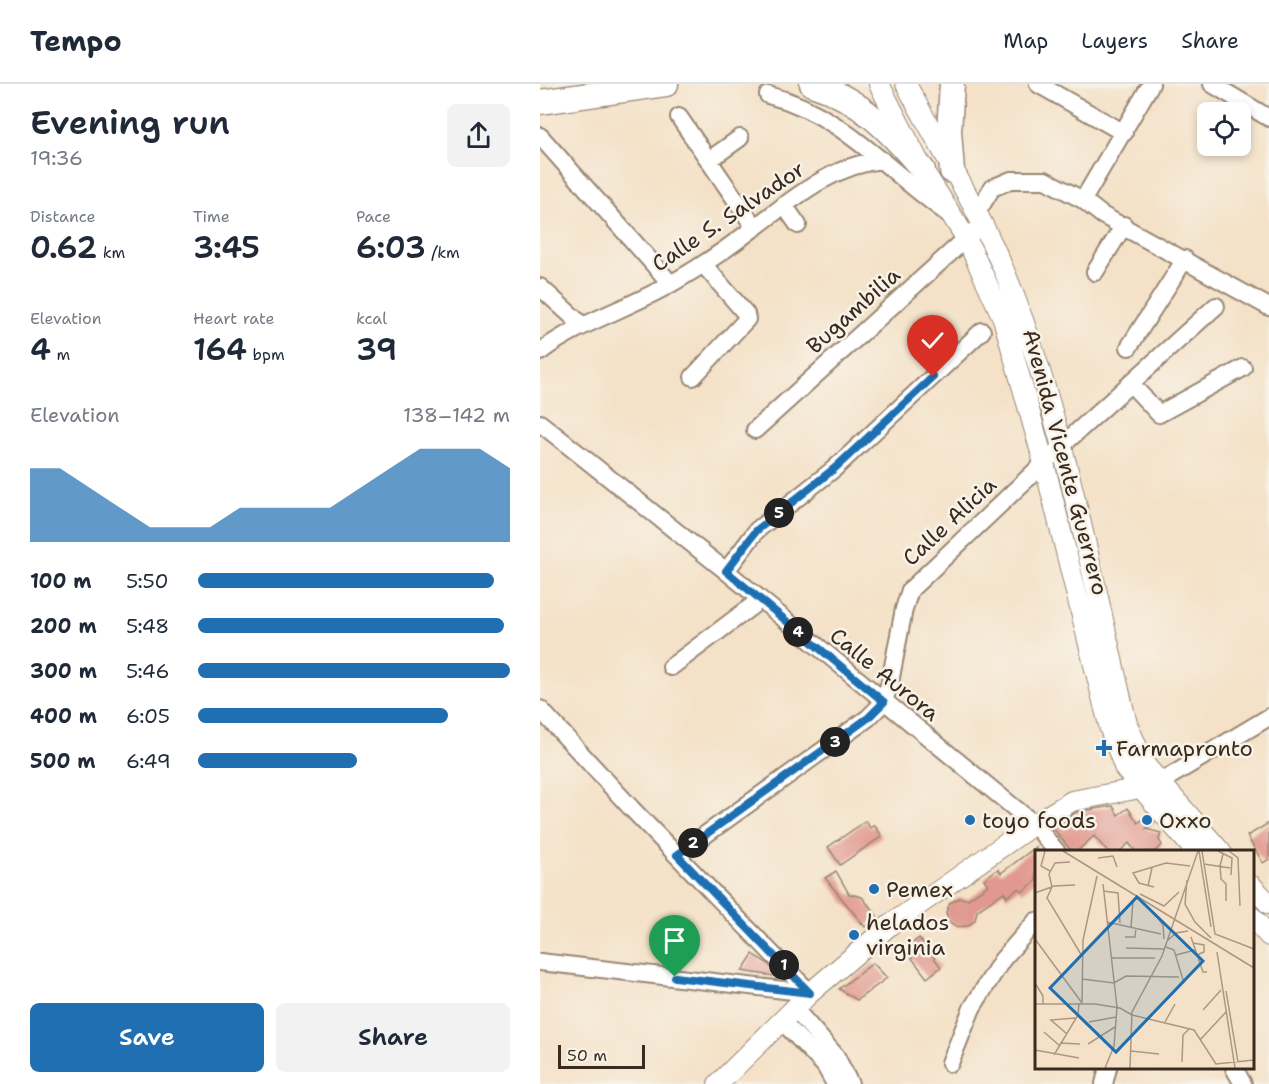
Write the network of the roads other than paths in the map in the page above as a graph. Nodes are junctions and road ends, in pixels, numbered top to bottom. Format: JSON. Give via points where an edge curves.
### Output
{"nodes":[{"id":1,"x":564,"y":84,"type":"edge"},
{"id":2,"x":666,"y":84,"type":"edge"},
{"id":3,"x":812,"y":84,"type":"edge"},
{"id":4,"x":879,"y":84,"type":"edge"},
{"id":5,"x":906,"y":84,"type":"edge"},
{"id":6,"x":952,"y":84,"type":"edge"},
{"id":7,"x":1038,"y":84,"type":"edge"},
{"id":8,"x":1151,"y":84,"type":"edge"},
{"id":9,"x":1212,"y":84,"type":"edge"},
{"id":10,"x":540,"y":89,"type":"edge"},
{"id":11,"x":768,"y":95,"type":"dead end"},
{"id":12,"x":540,"y":102,"type":"edge"},
{"id":13,"x":679,"y":117,"type":"dead end"},
{"id":14,"x":1269,"y":117,"type":"edge"},
{"id":15,"x":927,"y":125,"type":"junction"},
{"id":16,"x":1124,"y":133,"type":"junction"},
{"id":17,"x":540,"y":136,"type":"edge"},
{"id":18,"x":905,"y":136,"type":"junction"},
{"id":19,"x":740,"y":138,"type":"dead end"},
{"id":20,"x":709,"y":160,"type":"junction"},
{"id":21,"x":882,"y":160,"type":"junction"},
{"id":22,"x":923,"y":170,"type":"junction"},
{"id":23,"x":952,"y":171,"type":"junction"},
{"id":24,"x":1083,"y":200,"type":"junction"},
{"id":25,"x":783,"y":205,"type":"junction"},
{"id":26,"x":950,"y":215,"type":"junction"},
{"id":27,"x":979,"y":219,"type":"junction"},
{"id":28,"x":798,"y":225,"type":"dead end"},
{"id":29,"x":1124,"y":225,"type":"junction"},
{"id":30,"x":755,"y":228,"type":"junction"},
{"id":31,"x":966,"y":238,"type":"junction"},
{"id":32,"x":1185,"y":259,"type":"junction"},
{"id":33,"x":703,"y":264,"type":"junction"},
{"id":34,"x":1095,"y":272,"type":"dead end"},
{"id":35,"x":671,"y":284,"type":"junction"},
{"id":36,"x":540,"y":287,"type":"edge"},
{"id":37,"x":1216,"y":306,"type":"dead end"},
{"id":38,"x":1269,"y":307,"type":"edge"},
{"id":39,"x":583,"y":326,"type":"junction"},
{"id":40,"x":982,"y":331,"type":"dead end"},
{"id":41,"x":1129,"y":347,"type":"dead end"},
{"id":42,"x":540,"y":352,"type":"edge"},
{"id":43,"x":1243,"y":368,"type":"dead end"},
{"id":44,"x":693,"y":377,"type":"dead end"},
{"id":45,"x":1131,"y":384,"type":"junction"},
{"id":46,"x":540,"y":423,"type":"edge"},
{"id":47,"x":755,"y":430,"type":"dead end"},
{"id":48,"x":1061,"y":447,"type":"junction"},
{"id":49,"x":1044,"y":463,"type":"junction"},
{"id":50,"x":726,"y":571,"type":"junction"},
{"id":51,"x":760,"y":600,"type":"junction"},
{"id":52,"x":671,"y":667,"type":"dead end"},
{"id":53,"x":884,"y":702,"type":"junction"},
{"id":54,"x":540,"y":709,"type":"edge"},
{"id":55,"x":1269,"y":717,"type":"edge"},
{"id":56,"x":548,"y":724,"type":"edge"},
{"id":57,"x":1151,"y":787,"type":"junction"},
{"id":58,"x":1034,"y":824,"type":"junction"},
{"id":59,"x":1055,"y":850,"type":"edge"},
{"id":60,"x":1195,"y":850,"type":"edge"},
{"id":61,"x":1219,"y":850,"type":"edge"},
{"id":62,"x":677,"y":855,"type":"junction"},
{"id":63,"x":1254,"y":888,"type":"edge"},
{"id":64,"x":1269,"y":904,"type":"edge"},
{"id":65,"x":1254,"y":919,"type":"edge"},
{"id":66,"x":1035,"y":922,"type":"edge"},
{"id":67,"x":1269,"y":936,"type":"edge"},
{"id":68,"x":540,"y":962,"type":"edge"},
{"id":69,"x":810,"y":993,"type":"junction"},
{"id":70,"x":788,"y":1015,"type":"junction"},
{"id":71,"x":950,"y":1063,"type":"dead end"},
{"id":72,"x":1108,"y":1069,"type":"edge"},
{"id":73,"x":1235,"y":1069,"type":"edge"},
{"id":74,"x":718,"y":1084,"type":"edge"},
{"id":75,"x":836,"y":1084,"type":"edge"},
{"id":76,"x":850,"y":1084,"type":"edge"},
{"id":77,"x":1104,"y":1084,"type":"edge"},
{"id":78,"x":1244,"y":1084,"type":"edge"}],
"edges":[{"from":1,"to":10,"type":"highway"},
{"from":2,"to":12,"type":"highway"},
{"from":3,"to":22,"type":"highway","via":[[844,98],[887,127]]},
{"from":4,"to":18,"type":"main road","name":"Avenida Vicente Guerrero"},
{"from":5,"to":15,"type":"main road","name":"Avenida Vicente Guerrero"},
{"from":6,"to":23,"type":"highway"},
{"from":7,"to":16,"type":"street"},
{"from":8,"to":16,"type":"street"},
{"from":9,"to":14,"type":"street"},
{"from":11,"to":21,"type":"street","via":[[791,100],[840,126]]},
{"from":13,"to":20,"type":"street"},
{"from":15,"to":18,"type":"main road"},
{"from":15,"to":23,"type":"main road","name":"Avenida Vicente Guerrero"},
{"from":16,"to":24,"type":"street"},
{"from":17,"to":35,"type":"street"},
{"from":18,"to":22,"type":"main road","name":"Avenida Vicente Guerrero"},
{"from":19,"to":20,"type":"street"},
{"from":20,"to":30,"type":"street"},
{"from":21,"to":25,"type":"street","name":"Calle S. Salvador","via":[[858,163]]},
{"from":21,"to":26,"type":"street","via":[[916,192]]},
{"from":22,"to":26,"type":"main road","name":"Avenida Vicente Guerrero"},
{"from":23,"to":27,"type":"main road","name":"Avenida Vicente Guerrero"},
{"from":24,"to":27,"type":"street","name":"Bugambilia","via":[[1045,180],[1011,180],[992,188]]},
{"from":24,"to":29,"type":"street","name":"Bugambilia"},
{"from":25,"to":28,"type":"street"},
{"from":25,"to":30,"type":"street","name":"Calle S. Salvador"},
{"from":26,"to":31,"type":"main road","name":"Avenida Vicente Guerrero"},
{"from":27,"to":31,"type":"street","name":"Bugambilia"},
{"from":27,"to":48,"type":"main road","name":"Avenida Vicente Guerrero","via":[[1010,283]]},
{"from":29,"to":32,"type":"street","name":"Bugambilia"},
{"from":29,"to":34,"type":"street"},
{"from":30,"to":33,"type":"street","name":"Calle S. Salvador"},
{"from":31,"to":47,"type":"street","name":"Bugambilia"},
{"from":31,"to":49,"type":"main road","name":"Avenida Vicente Guerrero","via":[[1003,318]]},
{"from":32,"to":38,"type":"street","name":"Bugambilia"},
{"from":32,"to":41,"type":"street"},
{"from":33,"to":35,"type":"street","name":"Calle S. Salvador"},
{"from":33,"to":44,"type":"street","via":[[747,318]]},
{"from":35,"to":39,"type":"street","name":"Calle S. Salvador"},
{"from":36,"to":39,"type":"street"},
{"from":37,"to":45,"type":"street","name":"Calle Alicia"},
{"from":39,"to":42,"type":"street","name":"Calle S. Salvador"},
{"from":40,"to":50,"type":"street","via":[[835,468],[757,530]]},
{"from":43,"to":45,"type":"street","via":[[1159,414]]},
{"from":45,"to":48,"type":"street","name":"Calle Alicia"},
{"from":46,"to":50,"type":"street","name":"Calle Aurora"},
{"from":48,"to":49,"type":"street","name":"Calle Alicia"},
{"from":48,"to":57,"type":"main road","name":"Avenida Vicente Guerrero","via":[[1127,724]]},
{"from":49,"to":53,"type":"street","name":"Calle Alicia","via":[[910,590]]},
{"from":49,"to":57,"type":"main road","name":"Avenida Vicente Guerrero","via":[[1110,729],[1125,769]]},
{"from":50,"to":51,"type":"street","name":"Calle Aurora"},
{"from":51,"to":52,"type":"street"},
{"from":51,"to":53,"type":"street","name":"Calle Aurora"},
{"from":53,"to":58,"type":"street","name":"Calle Aurora"},
{"from":53,"to":62,"type":"street","via":[[868,718]]},
{"from":54,"to":56,"type":"street"},
{"from":55,"to":57,"type":"street"},
{"from":56,"to":62,"type":"street"},
{"from":57,"to":58,"type":"main road","via":[[1072,801]]},
{"from":57,"to":60,"type":"main road","name":"Avenida Vicente Guerrero"},
{"from":57,"to":61,"type":"main road","name":"Avenida Vicente Guerrero"},
{"from":58,"to":59,"type":"street","name":"Calle Aurora"},
{"from":58,"to":69,"type":"main road","via":[[890,925]]},
{"from":62,"to":69,"type":"street"},
{"from":63,"to":64,"type":"main road"},
{"from":65,"to":67,"type":"main road"},
{"from":66,"to":71,"type":"street","via":[[1002,960],[972,1008]]},
{"from":68,"to":69,"type":"street"},
{"from":69,"to":70,"type":"main road"},
{"from":70,"to":74,"type":"main road"},
{"from":70,"to":75,"type":"street"},
{"from":70,"to":76,"type":"street","via":[[836,1056]]},
{"from":72,"to":77,"type":"street"},
{"from":73,"to":78,"type":"street"}]}
